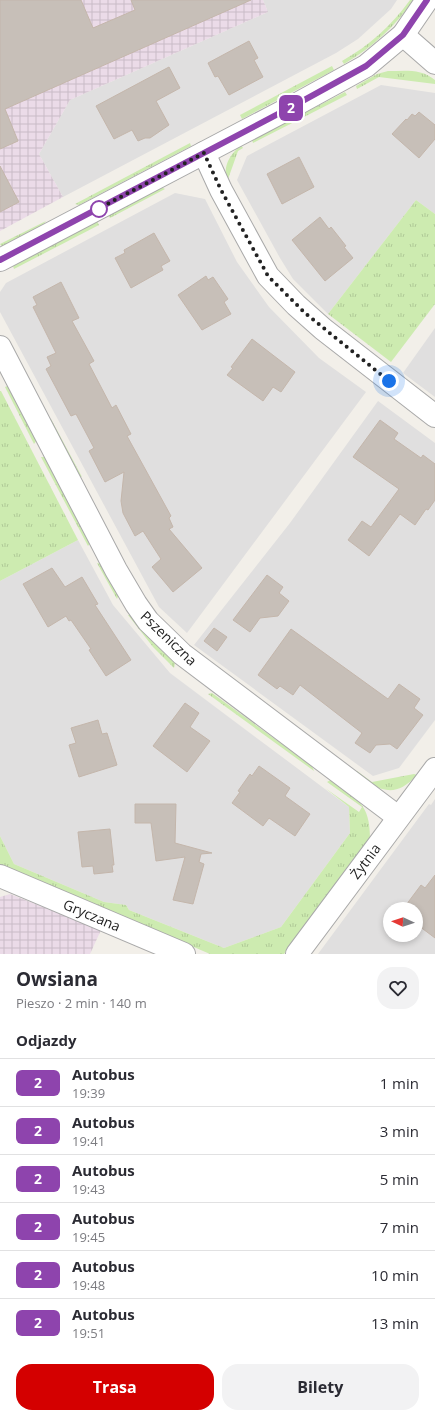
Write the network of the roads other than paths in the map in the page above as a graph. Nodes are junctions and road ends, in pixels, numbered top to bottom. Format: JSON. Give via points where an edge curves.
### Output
{"nodes":[{"id":1,"x":427,"y":0,"type":"edge"},
{"id":2,"x":403,"y":35,"type":"junction"},
{"id":3,"x":435,"y":63,"type":"edge"},
{"id":4,"x":204,"y":153,"type":"junction"},
{"id":5,"x":0,"y":260,"type":"edge"},
{"id":6,"x":0,"y":347,"type":"edge"},
{"id":7,"x":435,"y":416,"type":"edge"},
{"id":8,"x":435,"y":769,"type":"edge"},
{"id":9,"x":398,"y":817,"type":"junction"},
{"id":10,"x":0,"y":876,"type":"edge"},
{"id":11,"x":184,"y":954,"type":"edge"},
{"id":12,"x":297,"y":954,"type":"edge"}],
"edges":[{"from":1,"to":2,"type":"street"},
{"from":2,"to":3,"type":"street"},
{"from":2,"to":4,"type":"street","via":[[366,66]]},
{"from":4,"to":5,"type":"street"},
{"from":4,"to":7,"type":"street","via":[[268,276],[323,329]]},
{"from":6,"to":9,"type":"street","name":"Pszeniczna","via":[[116,570],[148,621],[182,654]]},
{"from":8,"to":9,"type":"street","name":"Żytnia"},
{"from":9,"to":12,"type":"street","name":"Żytnia"},
{"from":10,"to":11,"type":"street","name":"Gryczana"}]}
